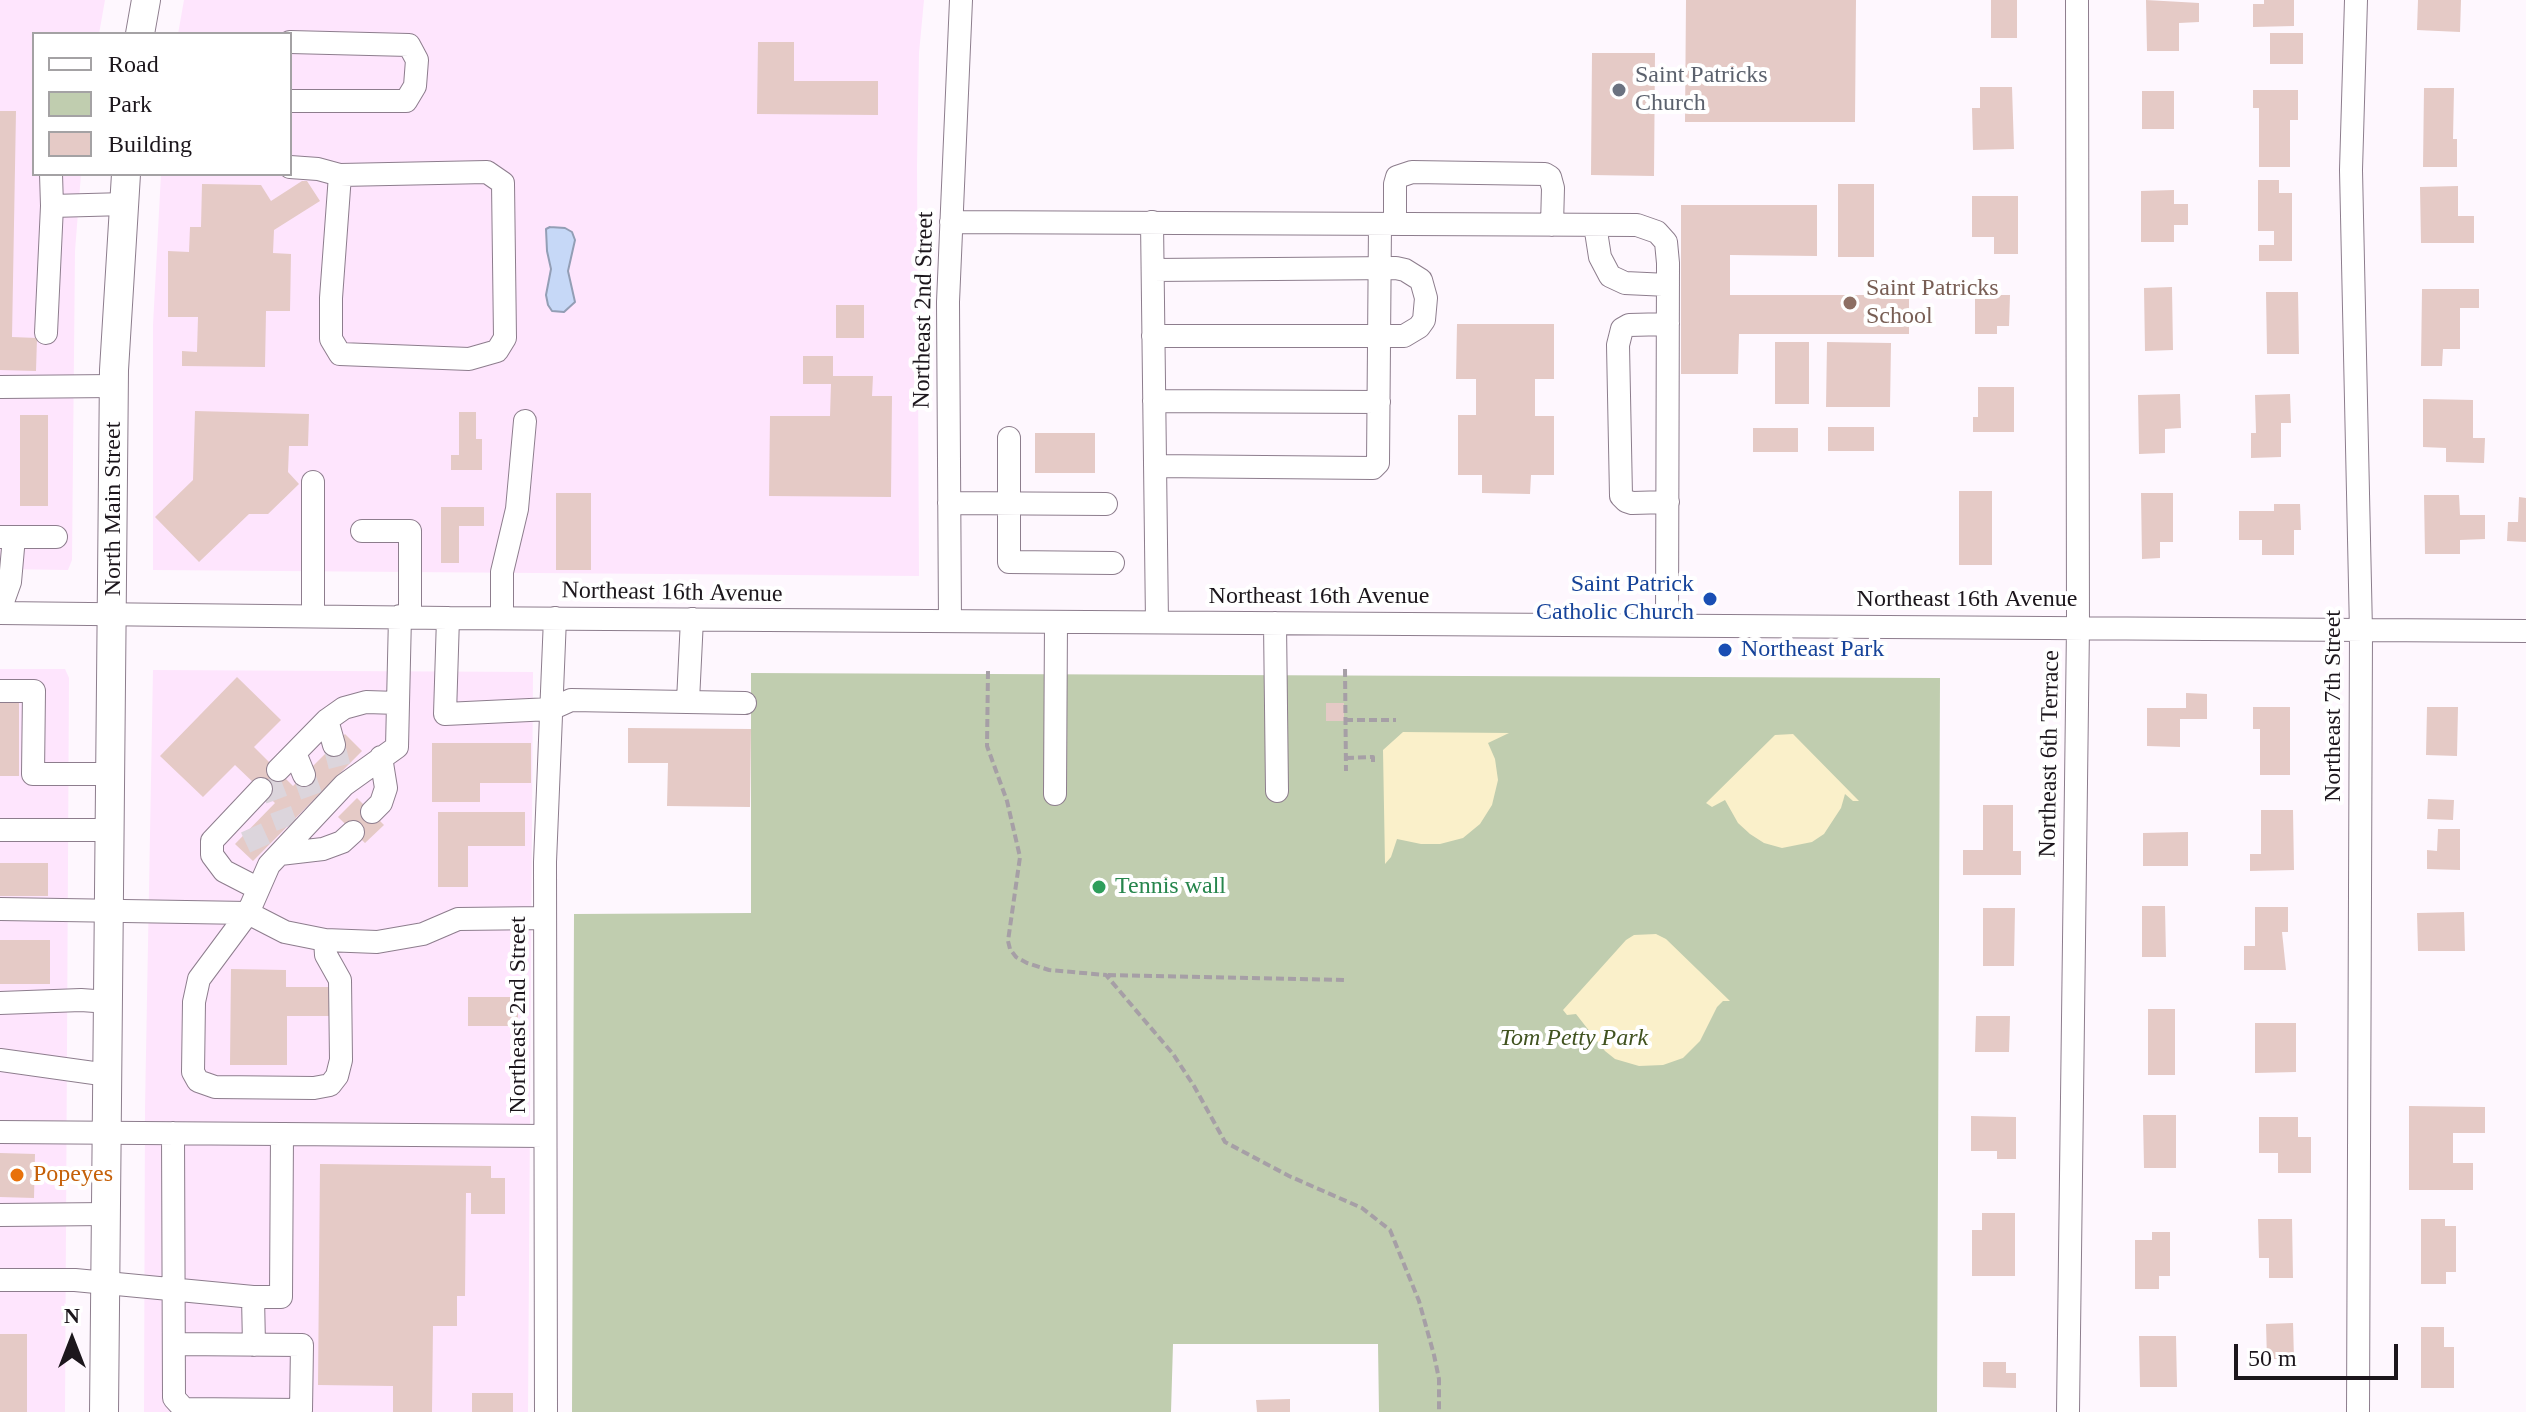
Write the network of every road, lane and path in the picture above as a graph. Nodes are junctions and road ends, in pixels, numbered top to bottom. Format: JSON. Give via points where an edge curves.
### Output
{"nodes":[{"id":1,"x":146,"y":0,"type":"edge"},
{"id":2,"x":961,"y":0,"type":"edge"},
{"id":3,"x":2077,"y":0,"type":"edge"},
{"id":4,"x":2356,"y":0,"type":"edge"},
{"id":5,"x":140,"y":32,"type":"edge"},
{"id":6,"x":292,"y":42,"type":"edge"},
{"id":7,"x":292,"y":101,"type":"edge"},
{"id":8,"x":292,"y":167,"type":"edge"},
{"id":9,"x":340,"y":175,"type":"junction"},
{"id":10,"x":51,"y":176,"type":"edge"},
{"id":11,"x":126,"y":176,"type":"edge"},
{"id":12,"x":125,"y":204,"type":"junction"},
{"id":13,"x":52,"y":206,"type":"junction"},
{"id":14,"x":951,"y":222,"type":"junction"},
{"id":15,"x":1152,"y":222,"type":"junction"},
{"id":16,"x":1387,"y":224,"type":"junction"},
{"id":17,"x":1552,"y":225,"type":"junction"},
{"id":18,"x":1595,"y":225,"type":"junction"},
{"id":19,"x":1380,"y":268,"type":"junction"},
{"id":20,"x":1153,"y":270,"type":"junction"},
{"id":21,"x":1668,"y":285,"type":"junction"},
{"id":22,"x":1668,"y":324,"type":"junction"},
{"id":23,"x":46,"y":333,"type":"dead end"},
{"id":24,"x":1153,"y":336,"type":"junction"},
{"id":25,"x":1380,"y":336,"type":"junction"},
{"id":26,"x":114,"y":386,"type":"junction"},
{"id":27,"x":0,"y":387,"type":"edge"},
{"id":28,"x":1154,"y":401,"type":"junction"},
{"id":29,"x":1379,"y":402,"type":"junction"},
{"id":30,"x":525,"y":421,"type":"dead end"},
{"id":31,"x":1009,"y":438,"type":"dead end"},
{"id":32,"x":1155,"y":466,"type":"junction"},
{"id":33,"x":313,"y":482,"type":"dead end"},
{"id":34,"x":1668,"y":502,"type":"junction"},
{"id":35,"x":949,"y":503,"type":"junction"},
{"id":36,"x":1009,"y":504,"type":"junction"},
{"id":37,"x":1106,"y":504,"type":"dead end"},
{"id":38,"x":362,"y":531,"type":"dead end"},
{"id":39,"x":7,"y":537,"type":"edge"},
{"id":40,"x":56,"y":537,"type":"dead end"},
{"id":41,"x":1113,"y":563,"type":"dead end"},
{"id":42,"x":0,"y":611,"type":"edge"},
{"id":43,"x":113,"y":613,"type":"junction"},
{"id":44,"x":313,"y":615,"type":"junction"},
{"id":45,"x":405,"y":616,"type":"junction"},
{"id":46,"x":502,"y":617,"type":"junction"},
{"id":47,"x":448,"y":618,"type":"junction"},
{"id":48,"x":555,"y":618,"type":"junction"},
{"id":49,"x":692,"y":619,"type":"junction"},
{"id":50,"x":950,"y":621,"type":"junction"},
{"id":51,"x":1056,"y":622,"type":"junction"},
{"id":52,"x":1157,"y":622,"type":"junction"},
{"id":53,"x":1275,"y":623,"type":"junction"},
{"id":54,"x":1667,"y":625,"type":"junction"},
{"id":55,"x":2078,"y":626,"type":"junction"},
{"id":56,"x":2361,"y":631,"type":"junction"},
{"id":57,"x":2526,"y":631,"type":"edge"},
{"id":58,"x":1345,"y":669,"type":"dead end"},
{"id":59,"x":988,"y":671,"type":"dead end"},
{"id":60,"x":0,"y":691,"type":"edge"},
{"id":61,"x":688,"y":701,"type":"junction"},
{"id":62,"x":398,"y":703,"type":"junction"},
{"id":63,"x":745,"y":703,"type":"dead end"},
{"id":64,"x":551,"y":709,"type":"junction"},
{"id":65,"x":327,"y":720,"type":"junction"},
{"id":66,"x":1345,"y":720,"type":"junction"},
{"id":67,"x":1396,"y":720,"type":"dead end"},
{"id":68,"x":334,"y":745,"type":"tunnel mouth"},
{"id":69,"x":295,"y":753,"type":"junction"},
{"id":70,"x":381,"y":757,"type":"junction"},
{"id":71,"x":1346,"y":758,"type":"junction"},
{"id":72,"x":1373,"y":764,"type":"dead end"},
{"id":73,"x":278,"y":770,"type":"dead end"},
{"id":74,"x":1346,"y":771,"type":"dead end"},
{"id":75,"x":111,"y":774,"type":"junction"},
{"id":76,"x":304,"y":775,"type":"tunnel mouth"},
{"id":77,"x":261,"y":789,"type":"dead end"},
{"id":78,"x":1277,"y":791,"type":"dead end"},
{"id":79,"x":1055,"y":794,"type":"dead end"},
{"id":80,"x":372,"y":812,"type":"dead end"},
{"id":81,"x":0,"y":830,"type":"edge"},
{"id":82,"x":353,"y":832,"type":"dead end"},
{"id":83,"x":111,"y":838,"type":"junction"},
{"id":84,"x":278,"y":848,"type":"junction"},
{"id":85,"x":257,"y":888,"type":"junction"},
{"id":86,"x":0,"y":909,"type":"edge"},
{"id":87,"x":110,"y":911,"type":"junction"},
{"id":88,"x":248,"y":913,"type":"junction"},
{"id":89,"x":545,"y":918,"type":"junction"},
{"id":90,"x":325,"y":940,"type":"junction"},
{"id":91,"x":1106,"y":975,"type":"junction"},
{"id":92,"x":1347,"y":980,"type":"dead end"},
{"id":93,"x":109,"y":1002,"type":"junction"},
{"id":94,"x":0,"y":1003,"type":"edge"},
{"id":95,"x":0,"y":1060,"type":"edge"},
{"id":96,"x":108,"y":1075,"type":"junction"},
{"id":97,"x":0,"y":1132,"type":"edge"},
{"id":98,"x":108,"y":1132,"type":"junction"},
{"id":99,"x":173,"y":1133,"type":"junction"},
{"id":100,"x":282,"y":1134,"type":"junction"},
{"id":101,"x":545,"y":1136,"type":"junction"},
{"id":102,"x":107,"y":1214,"type":"junction"},
{"id":103,"x":0,"y":1215,"type":"edge"},
{"id":104,"x":0,"y":1280,"type":"edge"},
{"id":105,"x":106,"y":1282,"type":"junction"},
{"id":106,"x":174,"y":1289,"type":"junction"},
{"id":107,"x":253,"y":1297,"type":"junction"},
{"id":108,"x":174,"y":1344,"type":"junction"},
{"id":109,"x":254,"y":1345,"type":"junction"},
{"id":110,"x":183,"y":1410,"type":"edge"},
{"id":111,"x":301,"y":1411,"type":"edge"},
{"id":112,"x":104,"y":1412,"type":"edge"},
{"id":113,"x":546,"y":1412,"type":"edge"},
{"id":114,"x":1439,"y":1412,"type":"edge"},
{"id":115,"x":2068,"y":1412,"type":"edge"},
{"id":116,"x":2358,"y":1412,"type":"edge"}],
"edges":[{"from":1,"to":5,"type":"main road"},
{"from":2,"to":14,"type":"street","name":"Northeast 2nd Street"},
{"from":3,"to":55,"type":"street","name":"Northeast 6th Terrace"},
{"from":4,"to":56,"type":"street","name":"Northeast 7th Street","via":[[2351,170]]},
{"from":6,"to":7,"type":"street","via":[[409,45],[417,60],[415,86],[406,101]]},
{"from":8,"to":9,"type":"street"},
{"from":9,"to":9,"type":"street","via":[[487,172],[503,183],[505,338],[497,351],[469,359],[340,354],[331,339]]},
{"from":10,"to":13,"type":"street"},
{"from":11,"to":12,"type":"main road","name":"North Main Street"},
{"from":12,"to":13,"type":"street"},
{"from":12,"to":26,"type":"main road","name":"North Main Street"},
{"from":13,"to":23,"type":"street"},
{"from":14,"to":15,"type":"street"},
{"from":14,"to":35,"type":"street","name":"Northeast 2nd Street"},
{"from":15,"to":16,"type":"street"},
{"from":15,"to":20,"type":"street"},
{"from":16,"to":17,"type":"street"},
{"from":16,"to":17,"type":"street","via":[[1397,177],[1412,172],[1545,174],[1552,183]]},
{"from":16,"to":19,"type":"street"},
{"from":17,"to":18,"type":"street"},
{"from":18,"to":21,"type":"street","via":[[1600,257],[1610,276],[1625,283]]},
{"from":18,"to":21,"type":"street","via":[[1648,227],[1662,236]]},
{"from":19,"to":20,"type":"street"},
{"from":19,"to":25,"type":"street"},
{"from":19,"to":25,"type":"street","via":[[1396,268],[1421,280],[1426,313],[1419,327],[1404,336]]},
{"from":20,"to":24,"type":"street"},
{"from":21,"to":22,"type":"street"},
{"from":22,"to":34,"type":"street"},
{"from":22,"to":34,"type":"street","via":[[1622,329],[1618,361],[1621,496],[1632,503]]},
{"from":24,"to":25,"type":"street"},
{"from":24,"to":28,"type":"street"},
{"from":25,"to":29,"type":"street"},
{"from":26,"to":27,"type":"street"},
{"from":26,"to":43,"type":"main road","name":"North Main Street"},
{"from":28,"to":29,"type":"street"},
{"from":28,"to":32,"type":"street"},
{"from":29,"to":32,"type":"street","via":[[1379,457],[1373,468]]},
{"from":30,"to":46,"type":"street","via":[[517,509],[502,572]]},
{"from":31,"to":36,"type":"street"},
{"from":32,"to":52,"type":"street"},
{"from":33,"to":44,"type":"street"},
{"from":34,"to":54,"type":"street"},
{"from":35,"to":36,"type":"street"},
{"from":35,"to":50,"type":"street","name":"Northeast 2nd Street"},
{"from":36,"to":37,"type":"street"},
{"from":36,"to":41,"type":"street","via":[[1009,562]]},
{"from":38,"to":45,"type":"street","via":[[410,531]]},
{"from":39,"to":40,"type":"street"},
{"from":39,"to":42,"type":"street","via":[[10,582]]},
{"from":42,"to":43,"type":"street","name":"Northeast 16th Avenue"},
{"from":43,"to":44,"type":"street","name":"Northeast 16th Avenue"},
{"from":43,"to":75,"type":"main road","name":"North Main Street"},
{"from":44,"to":45,"type":"street","name":"Northeast 16th Avenue"},
{"from":45,"to":47,"type":"street","name":"Northeast 16th Avenue"},
{"from":45,"to":62,"type":"street"},
{"from":46,"to":47,"type":"street","name":"Northeast 16th Avenue"},
{"from":46,"to":48,"type":"street","name":"Northeast 16th Avenue"},
{"from":47,"to":64,"type":"street","via":[[445,714]]},
{"from":48,"to":49,"type":"street","name":"Northeast 16th Avenue"},
{"from":48,"to":64,"type":"street","name":"Northeast 2nd Street"},
{"from":49,"to":50,"type":"street","name":"Northeast 16th Avenue"},
{"from":49,"to":61,"type":"street"},
{"from":50,"to":51,"type":"street","name":"Northeast 16th Avenue"},
{"from":51,"to":52,"type":"street","name":"Northeast 16th Avenue"},
{"from":51,"to":79,"type":"street"},
{"from":52,"to":53,"type":"street","name":"Northeast 16th Avenue"},
{"from":53,"to":54,"type":"street","name":"Northeast 16th Avenue"},
{"from":53,"to":78,"type":"street"},
{"from":54,"to":55,"type":"street","name":"Northeast 16th Avenue"},
{"from":55,"to":56,"type":"street","name":"Northeast 16th Avenue"},
{"from":55,"to":115,"type":"street","name":"Northeast 6th Terrace"},
{"from":56,"to":57,"type":"street","name":"Northeast 16th Avenue"},
{"from":56,"to":116,"type":"street","name":"Northeast 7th Street"},
{"from":58,"to":66,"type":"path"},
{"from":59,"to":91,"type":"path","via":[[987,746],[1020,857],[1010,949],[1027,963],[1049,970]]},
{"from":60,"to":75,"type":"street","via":[[34,691],[33,774]]},
{"from":61,"to":63,"type":"street"},
{"from":61,"to":64,"type":"street","via":[[571,700]]},
{"from":62,"to":65,"type":"street","via":[[366,702]]},
{"from":62,"to":70,"type":"street","via":[[397,747]]},
{"from":64,"to":89,"type":"street","name":"Northeast 2nd Street"},
{"from":65,"to":68,"type":"street"},
{"from":65,"to":69,"type":"street"},
{"from":66,"to":67,"type":"path"},
{"from":66,"to":71,"type":"path"},
{"from":69,"to":73,"type":"street"},
{"from":69,"to":76,"type":"street"},
{"from":70,"to":80,"type":"street","via":[[386,788]]},
{"from":70,"to":84,"type":"street","via":[[343,778]]},
{"from":71,"to":72,"type":"path","via":[[1373,757]]},
{"from":71,"to":74,"type":"path"},
{"from":75,"to":83,"type":"main road","name":"North Main Street"},
{"from":77,"to":85,"type":"street","via":[[246,818],[212,841],[212,855],[224,871]]},
{"from":81,"to":83,"type":"street"},
{"from":82,"to":84,"type":"street","via":[[323,849]]},
{"from":83,"to":87,"type":"main road","name":"North Main Street"},
{"from":84,"to":85,"type":"street"},
{"from":85,"to":88,"type":"street"},
{"from":86,"to":87,"type":"street"},
{"from":87,"to":88,"type":"street"},
{"from":87,"to":93,"type":"main road","name":"North Main Street"},
{"from":88,"to":90,"type":"street","via":[[285,932]]},
{"from":88,"to":90,"type":"street","via":[[199,979],[193,1072],[198,1081],[215,1087],[314,1088],[330,1085],[337,1076],[340,980],[326,955]]},
{"from":89,"to":90,"type":"street","via":[[458,919],[423,934],[377,942]]},
{"from":89,"to":101,"type":"street","name":"Northeast 2nd Street"},
{"from":91,"to":92,"type":"path"},
{"from":91,"to":114,"type":"path","via":[[1173,1054],[1225,1142],[1362,1208],[1390,1230],[1431,1342]]},
{"from":93,"to":94,"type":"street"},
{"from":93,"to":96,"type":"main road","name":"North Main Street"},
{"from":95,"to":96,"type":"street"},
{"from":96,"to":98,"type":"main road","name":"North Main Street"},
{"from":97,"to":98,"type":"street"},
{"from":98,"to":99,"type":"street"},
{"from":98,"to":102,"type":"main road","name":"North Main Street"},
{"from":99,"to":100,"type":"street"},
{"from":99,"to":106,"type":"street"},
{"from":100,"to":101,"type":"street"},
{"from":100,"to":107,"type":"street","via":[[281,1297]]},
{"from":101,"to":113,"type":"street","name":"Northeast 2nd Street"},
{"from":102,"to":103,"type":"street"},
{"from":102,"to":105,"type":"main road","name":"North Main Street"},
{"from":104,"to":105,"type":"street"},
{"from":105,"to":106,"type":"street"},
{"from":105,"to":112,"type":"main road","name":"North Main Street"},
{"from":106,"to":107,"type":"street"},
{"from":106,"to":108,"type":"street"},
{"from":107,"to":109,"type":"street"},
{"from":108,"to":109,"type":"street"},
{"from":108,"to":110,"type":"street","via":[[174,1398]]},
{"from":109,"to":111,"type":"street","via":[[302,1345]]},
{"from":110,"to":111,"type":"street"}]}
